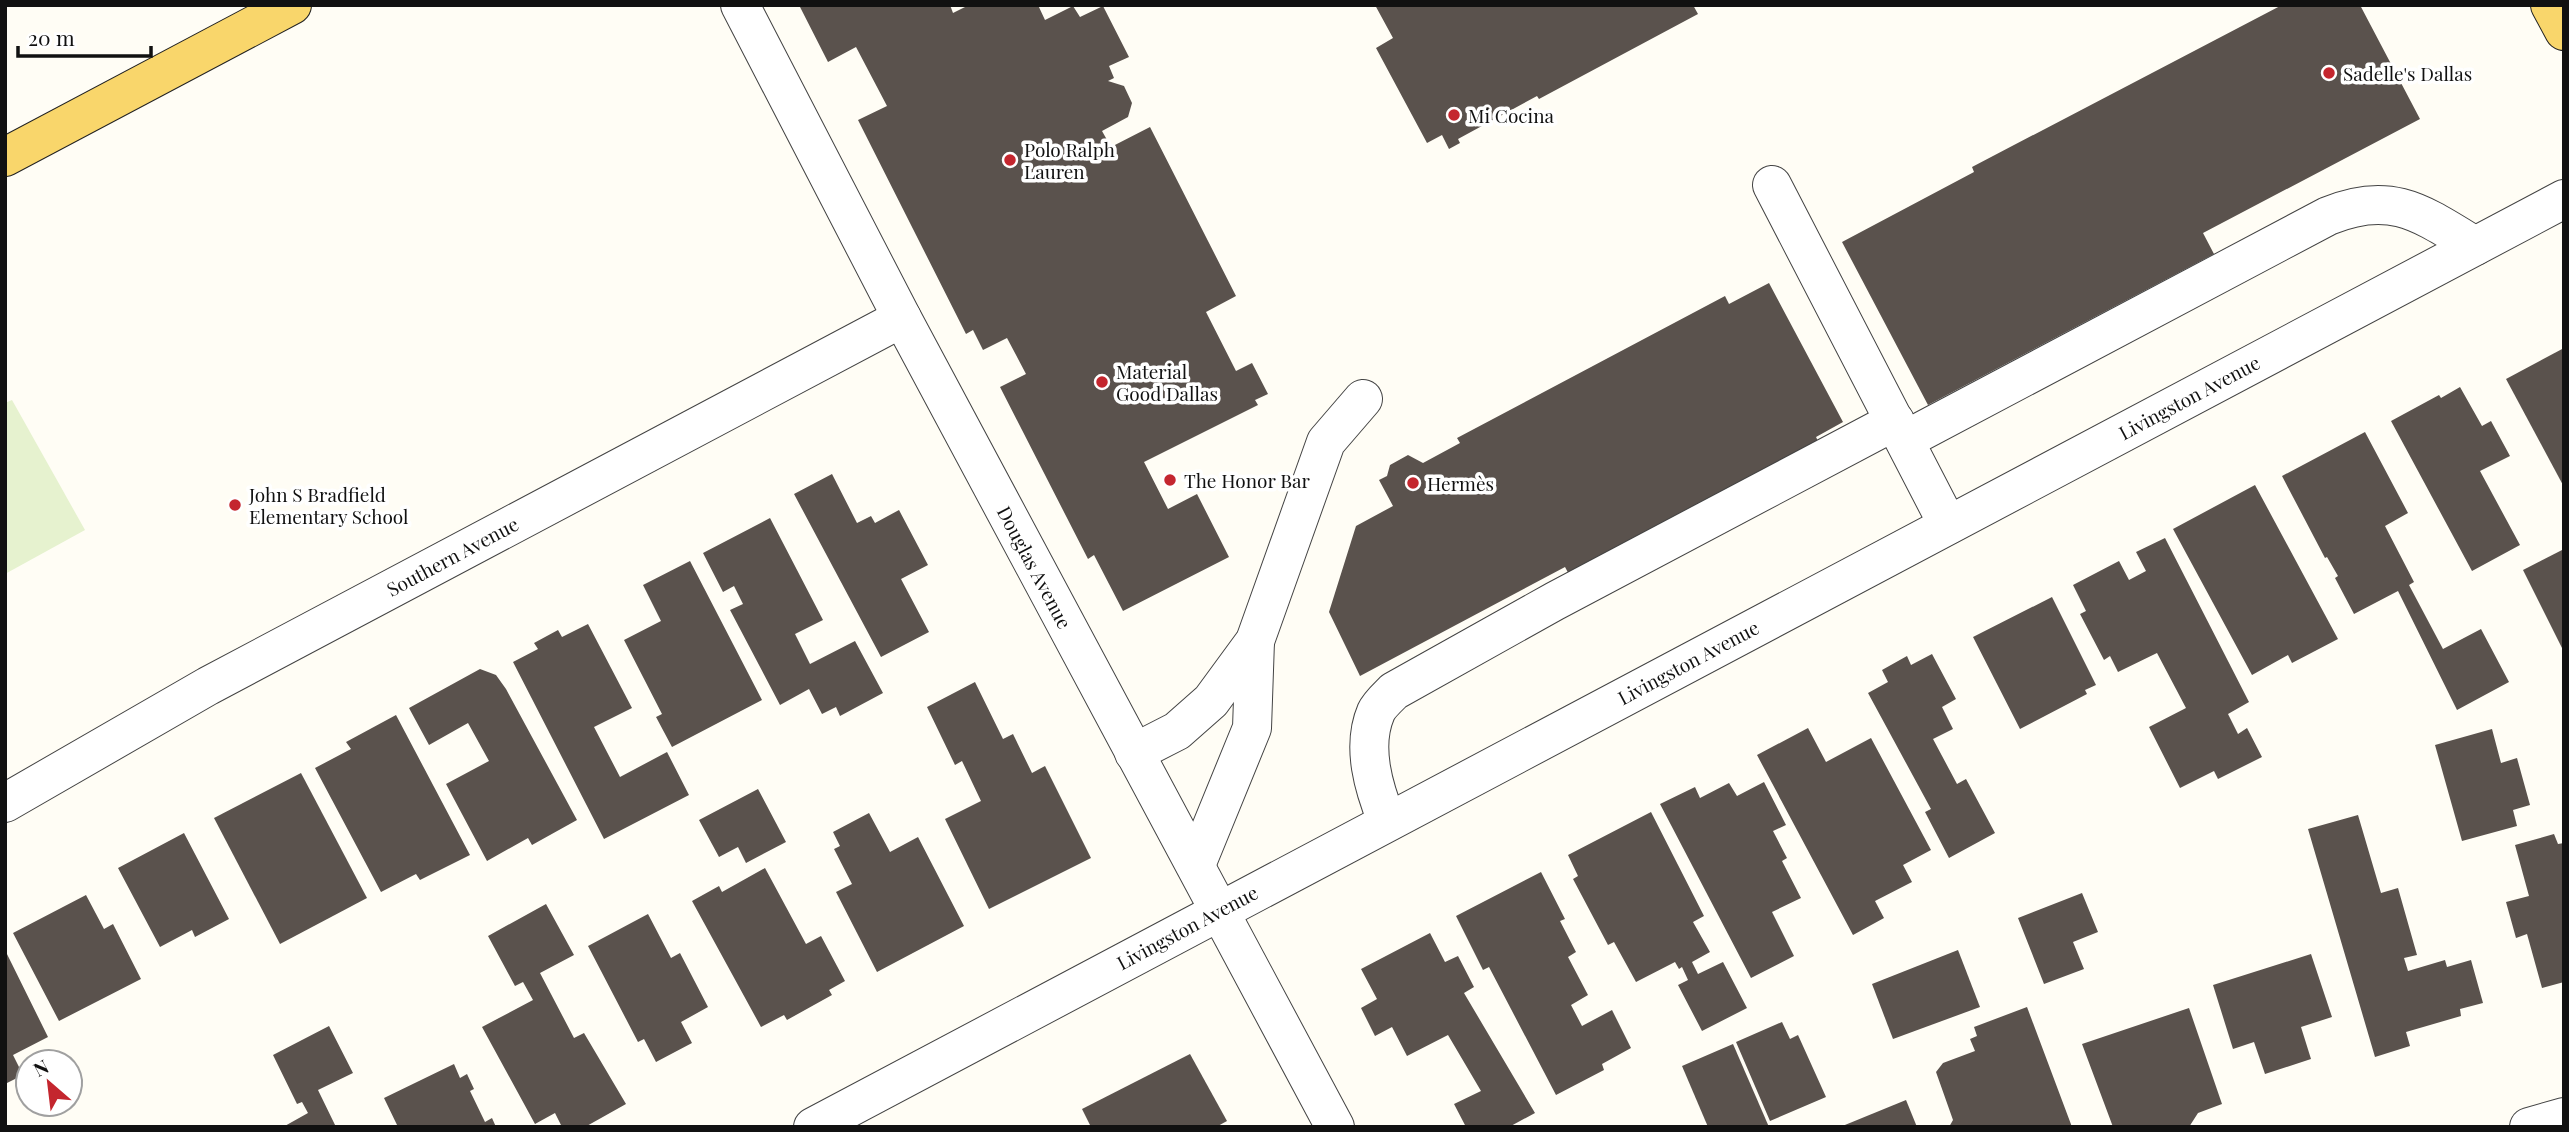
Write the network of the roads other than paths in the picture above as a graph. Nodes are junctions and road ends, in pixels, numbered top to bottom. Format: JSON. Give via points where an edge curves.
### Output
{"nodes":[{"id":1,"x":292,"y":5,"type":"edge"},
{"id":2,"x":740,"y":5,"type":"edge"},
{"id":3,"x":2550,"y":5,"type":"edge"},
{"id":4,"x":2564,"y":31,"type":"edge"},
{"id":5,"x":5,"y":157,"type":"edge"},
{"id":6,"x":1772,"y":185,"type":"dead end"},
{"id":7,"x":2564,"y":200,"type":"edge"},
{"id":8,"x":2475,"y":246,"type":"junction"},
{"id":9,"x":902,"y":318,"type":"junction"},
{"id":10,"x":1363,"y":399,"type":"dead end"},
{"id":11,"x":1900,"y":431,"type":"junction"},
{"id":12,"x":1948,"y":525,"type":"junction"},
{"id":13,"x":1255,"y":641,"type":"junction"},
{"id":14,"x":1134,"y":753,"type":"junction"},
{"id":15,"x":5,"y":803,"type":"edge"},
{"id":16,"x":1387,"y":821,"type":"junction"},
{"id":17,"x":1196,"y":865,"type":"junction"},
{"id":18,"x":1220,"y":910,"type":"junction"},
{"id":19,"x":2564,"y":1117,"type":"edge"},
{"id":20,"x":813,"y":1127,"type":"edge"},
{"id":21,"x":1335,"y":1127,"type":"edge"},
{"id":22,"x":2529,"y":1127,"type":"edge"}],
"edges":[{"from":1,"to":5,"type":"main road"},
{"from":2,"to":9,"type":"street","name":"Douglas Avenue"},
{"from":3,"to":4,"type":"main road"},
{"from":6,"to":11,"type":"street"},
{"from":7,"to":8,"type":"street","name":"Livingston Avenue"},
{"from":8,"to":11,"type":"street","via":[[2419,212],[2389,204],[2355,205]]},
{"from":8,"to":12,"type":"street","name":"Livingston Avenue"},
{"from":9,"to":14,"type":"street","name":"Douglas Avenue"},
{"from":9,"to":15,"type":"street","name":"Southern Avenue","via":[[208,685]]},
{"from":10,"to":13,"type":"street","via":[[1326,442]]},
{"from":11,"to":12,"type":"street"},
{"from":11,"to":16,"type":"street","via":[[1555,601],[1394,691],[1376,711],[1370,741],[1373,788]]},
{"from":12,"to":16,"type":"street","name":"Livingston Avenue"},
{"from":13,"to":14,"type":"street","via":[[1211,701],[1177,731]]},
{"from":13,"to":17,"type":"street","via":[[1252,728]]},
{"from":14,"to":17,"type":"street","name":"Douglas Avenue"},
{"from":16,"to":18,"type":"street","name":"Livingston Avenue"},
{"from":17,"to":18,"type":"street","name":"Douglas Avenue"},
{"from":18,"to":20,"type":"street","name":"Livingston Avenue"},
{"from":18,"to":21,"type":"street","name":"Douglas Avenue"},
{"from":19,"to":22,"type":"street"}]}
